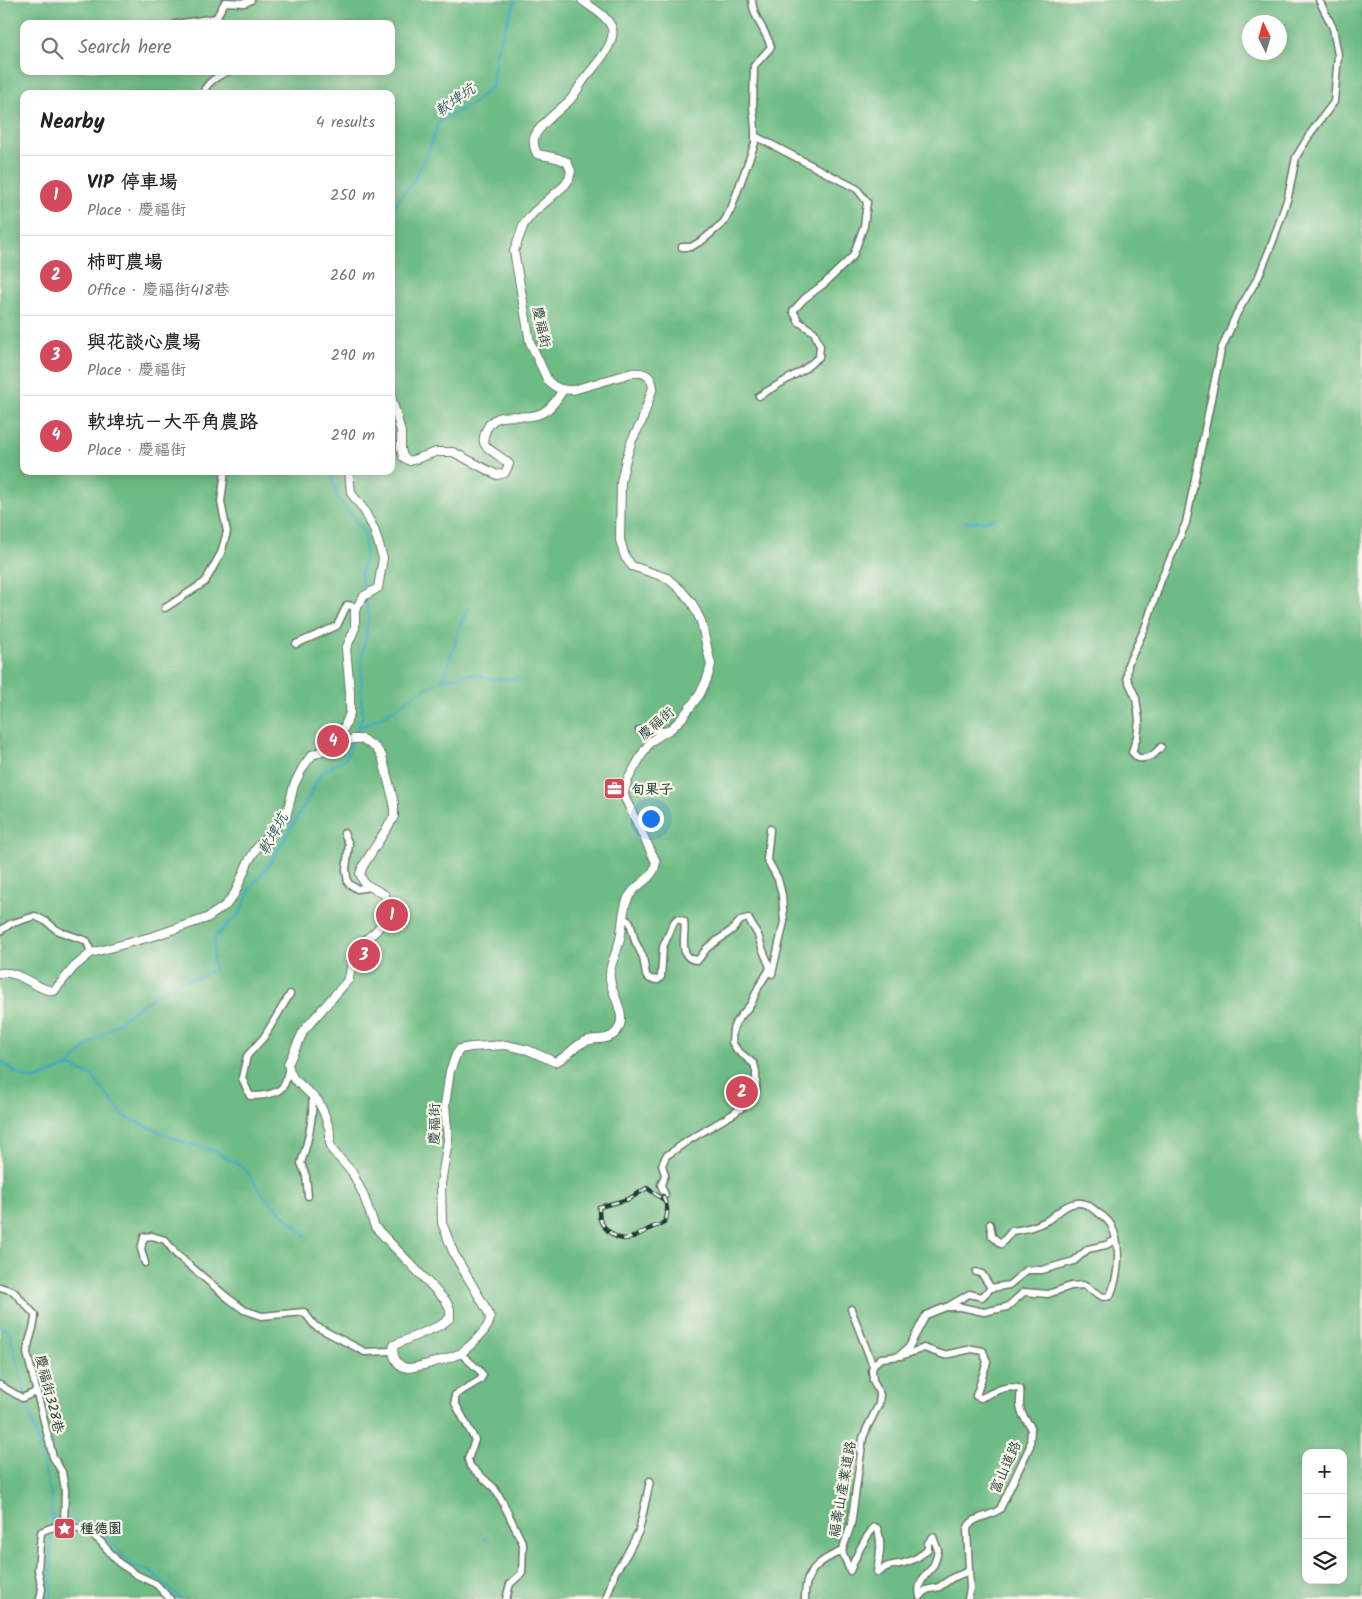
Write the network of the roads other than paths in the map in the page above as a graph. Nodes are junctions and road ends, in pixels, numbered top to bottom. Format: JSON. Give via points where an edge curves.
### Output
{"nodes":[{"id":1,"x":251,"y":0,"type":"edge"},
{"id":2,"x":582,"y":0,"type":"edge"},
{"id":3,"x":752,"y":0,"type":"edge"},
{"id":4,"x":1319,"y":0,"type":"edge"},
{"id":5,"x":216,"y":18,"type":"junction"},
{"id":6,"x":202,"y":20,"type":"edge"},
{"id":7,"x":220,"y":20,"type":"edge"},
{"id":8,"x":220,"y":75,"type":"edge"},
{"id":9,"x":203,"y":90,"type":"edge"},
{"id":10,"x":755,"y":136,"type":"junction"},
{"id":11,"x":682,"y":247,"type":"dead end"},
{"id":12,"x":563,"y":390,"type":"junction"},
{"id":13,"x":759,"y":396,"type":"dead end"},
{"id":14,"x":395,"y":410,"type":"edge"},
{"id":15,"x":224,"y":475,"type":"edge"},
{"id":16,"x":349,"y":475,"type":"edge"},
{"id":17,"x":166,"y":608,"type":"dead end"},
{"id":18,"x":356,"y":608,"type":"junction"},
{"id":19,"x":296,"y":644,"type":"dead end"},
{"id":20,"x":639,"y":730,"type":"dead end"},
{"id":21,"x":668,"y":731,"type":"junction"},
{"id":22,"x":337,"y":745,"type":"junction"},
{"id":23,"x":1161,"y":747,"type":"dead end"},
{"id":24,"x":770,"y":829,"type":"dead end"},
{"id":25,"x":344,"y":833,"type":"dead end"},
{"id":26,"x":371,"y":887,"type":"junction"},
{"id":27,"x":623,"y":918,"type":"junction"},
{"id":28,"x":0,"y":931,"type":"edge"},
{"id":29,"x":91,"y":954,"type":"junction"},
{"id":30,"x":0,"y":973,"type":"edge"},
{"id":31,"x":765,"y":979,"type":"junction"},
{"id":32,"x":290,"y":994,"type":"dead end"},
{"id":33,"x":289,"y":1069,"type":"junction"},
{"id":34,"x":312,"y":1095,"type":"junction"},
{"id":35,"x":665,"y":1195,"type":"dead end"},
{"id":36,"x":308,"y":1196,"type":"dead end"},
{"id":37,"x":990,"y":1224,"type":"dead end"},
{"id":38,"x":1116,"y":1240,"type":"junction"},
{"id":39,"x":144,"y":1263,"type":"dead end"},
{"id":40,"x":976,"y":1272,"type":"dead end"},
{"id":41,"x":0,"y":1287,"type":"edge"},
{"id":42,"x":991,"y":1288,"type":"junction"},
{"id":43,"x":946,"y":1307,"type":"junction"},
{"id":44,"x":851,"y":1309,"type":"dead end"},
{"id":45,"x":392,"y":1351,"type":"junction"},
{"id":46,"x":460,"y":1354,"type":"junction"},
{"id":47,"x":899,"y":1356,"type":"junction"},
{"id":48,"x":873,"y":1366,"type":"junction"},
{"id":49,"x":0,"y":1385,"type":"edge"},
{"id":50,"x":33,"y":1393,"type":"junction"},
{"id":51,"x":650,"y":1481,"type":"dead end"},
{"id":52,"x":65,"y":1520,"type":"junction"},
{"id":53,"x":842,"y":1551,"type":"junction"},
{"id":54,"x":969,"y":1571,"type":"junction"},
{"id":55,"x":40,"y":1599,"type":"edge"},
{"id":56,"x":170,"y":1599,"type":"edge"},
{"id":57,"x":506,"y":1599,"type":"edge"},
{"id":58,"x":606,"y":1599,"type":"edge"},
{"id":59,"x":805,"y":1599,"type":"edge"},
{"id":60,"x":968,"y":1599,"type":"edge"}],
"edges":[{"from":1,"to":5,"type":"street","via":[[245,3],[224,2]]},
{"from":2,"to":12,"type":"street","name":"慶福街","via":[[611,26],[612,39],[604,56],[534,139],[537,154],[567,162],[571,171],[565,185],[524,224],[514,251],[530,342],[548,381]]},
{"from":3,"to":10,"type":"street","via":[[752,10],[771,46],[754,66],[752,107]]},
{"from":4,"to":23,"type":"street","via":[[1333,28],[1338,55],[1334,102],[1296,158],[1288,197],[1273,241],[1221,350],[1186,523],[1128,664],[1127,678],[1136,698],[1139,720],[1132,752],[1138,758],[1145,758],[1154,756]]},
{"from":5,"to":6,"type":"street"},
{"from":5,"to":7,"type":"street"},
{"from":8,"to":9,"type":"street"},
{"from":10,"to":11,"type":"street","via":[[746,170],[724,222],[703,240],[691,247]]},
{"from":10,"to":13,"type":"street","via":[[858,190],[868,202],[864,226],[853,256],[804,298],[793,312],[799,322],[814,332],[820,346],[819,357]]},
{"from":12,"to":14,"type":"street","via":[[555,403],[541,414],[493,420],[483,439],[486,447],[509,464],[504,473],[497,475],[454,452],[436,452],[410,461],[403,457]]},
{"from":12,"to":21,"type":"street","name":"慶福街","via":[[632,373],[646,374],[652,381],[642,421],[632,440],[622,474],[620,540],[624,557],[632,566],[666,578],[692,603],[701,621],[710,665],[700,694]]},
{"from":15,"to":17,"type":"street","via":[[221,502],[227,532],[221,553],[205,582]]},
{"from":16,"to":18,"type":"street","via":[[351,493],[374,528],[383,558],[378,588],[364,596]]},
{"from":18,"to":19,"type":"street","via":[[347,605],[337,626]]},
{"from":18,"to":22,"type":"street","via":[[355,628],[346,648],[350,713]]},
{"from":20,"to":21,"type":"street"},
{"from":21,"to":27,"type":"street","name":"慶福街","via":[[652,741],[644,751],[624,793],[656,862],[652,874],[634,888]]},
{"from":22,"to":26,"type":"street","via":[[363,739],[376,748],[382,756],[394,803],[394,817],[360,874],[364,883]]},
{"from":22,"to":29,"type":"street","via":[[312,754],[294,785],[286,816],[256,849],[226,905],[207,918]]},
{"from":24,"to":31,"type":"street","via":[[767,859],[778,879],[784,922],[772,976]]},
{"from":25,"to":26,"type":"street","via":[[349,844],[348,883],[357,889]]},
{"from":26,"to":33,"type":"street","via":[[384,895],[388,904],[387,915],[353,955],[349,979],[304,1030],[288,1064]]},
{"from":27,"to":31,"type":"street","via":[[630,922],[646,975],[654,980],[661,976],[663,947],[677,920],[684,921],[683,945],[690,957],[698,960],[741,920],[748,918],[770,967]]},
{"from":27,"to":46,"type":"street","name":"慶福街","via":[[610,972],[610,985],[620,1008],[621,1024],[617,1032],[608,1038],[588,1040],[574,1047],[563,1060],[554,1062],[528,1050],[506,1045],[460,1049],[450,1071],[445,1105],[448,1140],[441,1184],[442,1224],[454,1254],[490,1318],[484,1332]]},
{"from":28,"to":29,"type":"street","via":[[35,916],[58,931],[87,941]]},
{"from":29,"to":30,"type":"street","via":[[74,967],[54,990],[43,989],[19,975]]},
{"from":31,"to":35,"type":"street","via":[[733,1029],[732,1042],[736,1050],[754,1064],[756,1089],[748,1102],[733,1114],[666,1156],[662,1165],[665,1175],[660,1184]]},
{"from":32,"to":33,"type":"street","via":[[264,1037],[247,1056],[242,1078],[250,1096],[263,1096],[278,1091],[285,1084]]},
{"from":33,"to":34,"type":"street","via":[[294,1079]]},
{"from":34,"to":36,"type":"street","via":[[307,1147],[301,1163]]},
{"from":34,"to":45,"type":"street","via":[[324,1113],[333,1151],[352,1172],[375,1227],[450,1309],[450,1318],[441,1325],[399,1342]]},
{"from":37,"to":38,"type":"street","via":[[992,1236],[1001,1244],[1012,1230],[1028,1229],[1067,1205],[1081,1202],[1092,1207],[1110,1225]]},
{"from":38,"to":42,"type":"street","via":[[1088,1249],[1074,1261],[1042,1270],[1027,1270],[1010,1285]]},
{"from":38,"to":43,"type":"street","via":[[1119,1258],[1115,1286],[1110,1296],[1104,1297],[1083,1286],[1071,1286],[1048,1294],[1024,1292],[1007,1307],[984,1312]]},
{"from":39,"to":45,"type":"street","via":[[141,1249],[144,1237],[165,1240],[176,1254],[244,1310],[262,1316],[304,1312],[315,1326],[365,1352]]},
{"from":40,"to":42,"type":"street","via":[[982,1274]]},
{"from":41,"to":50,"type":"street","name":"慶福街328巷","via":[[13,1291],[35,1315],[27,1353]]},
{"from":42,"to":43,"type":"street","via":[[982,1297],[969,1294]]},
{"from":43,"to":47,"type":"street","via":[[926,1315],[909,1346]]},
{"from":44,"to":48,"type":"street","name":"福壽山產業道路"},
{"from":45,"to":46,"type":"street","name":"慶福街","via":[[396,1361],[406,1368]]},
{"from":46,"to":57,"type":"street","via":[[483,1376],[455,1394],[456,1403],[475,1440],[468,1458],[470,1466],[494,1488],[523,1544],[522,1573],[510,1584]]},
{"from":47,"to":48,"type":"street","via":[[881,1358]]},
{"from":47,"to":54,"type":"street","name":"富山道路","via":[[924,1348],[944,1355],[972,1348],[983,1351],[987,1362],[976,1396],[981,1398],[1003,1388],[1020,1389],[1022,1416],[1031,1427],[1030,1446],[1000,1509],[969,1524]]},
{"from":48,"to":53,"type":"street","name":"福壽山產業道路","via":[[879,1404],[863,1438],[852,1517]]},
{"from":49,"to":50,"type":"street","name":"慶福街328巷","via":[[22,1398]]},
{"from":50,"to":52,"type":"street","name":"慶福街328巷","via":[[53,1457],[62,1472]]},
{"from":51,"to":58,"type":"street","via":[[639,1531],[615,1572]]},
{"from":52,"to":55,"type":"street","via":[[40,1532]]},
{"from":52,"to":56,"type":"street","via":[[91,1534],[119,1563],[156,1584]]},
{"from":53,"to":54,"type":"street","via":[[850,1571],[867,1537],[874,1527],[877,1528],[881,1549],[877,1572],[880,1572],[923,1554],[933,1537],[938,1550],[932,1568],[921,1580],[920,1597],[926,1590],[939,1587]]},
{"from":53,"to":59,"type":"street","name":"福壽山產業道路","via":[[826,1559],[809,1574],[805,1581]]},
{"from":54,"to":60,"type":"street","name":"富山道路"}]}
